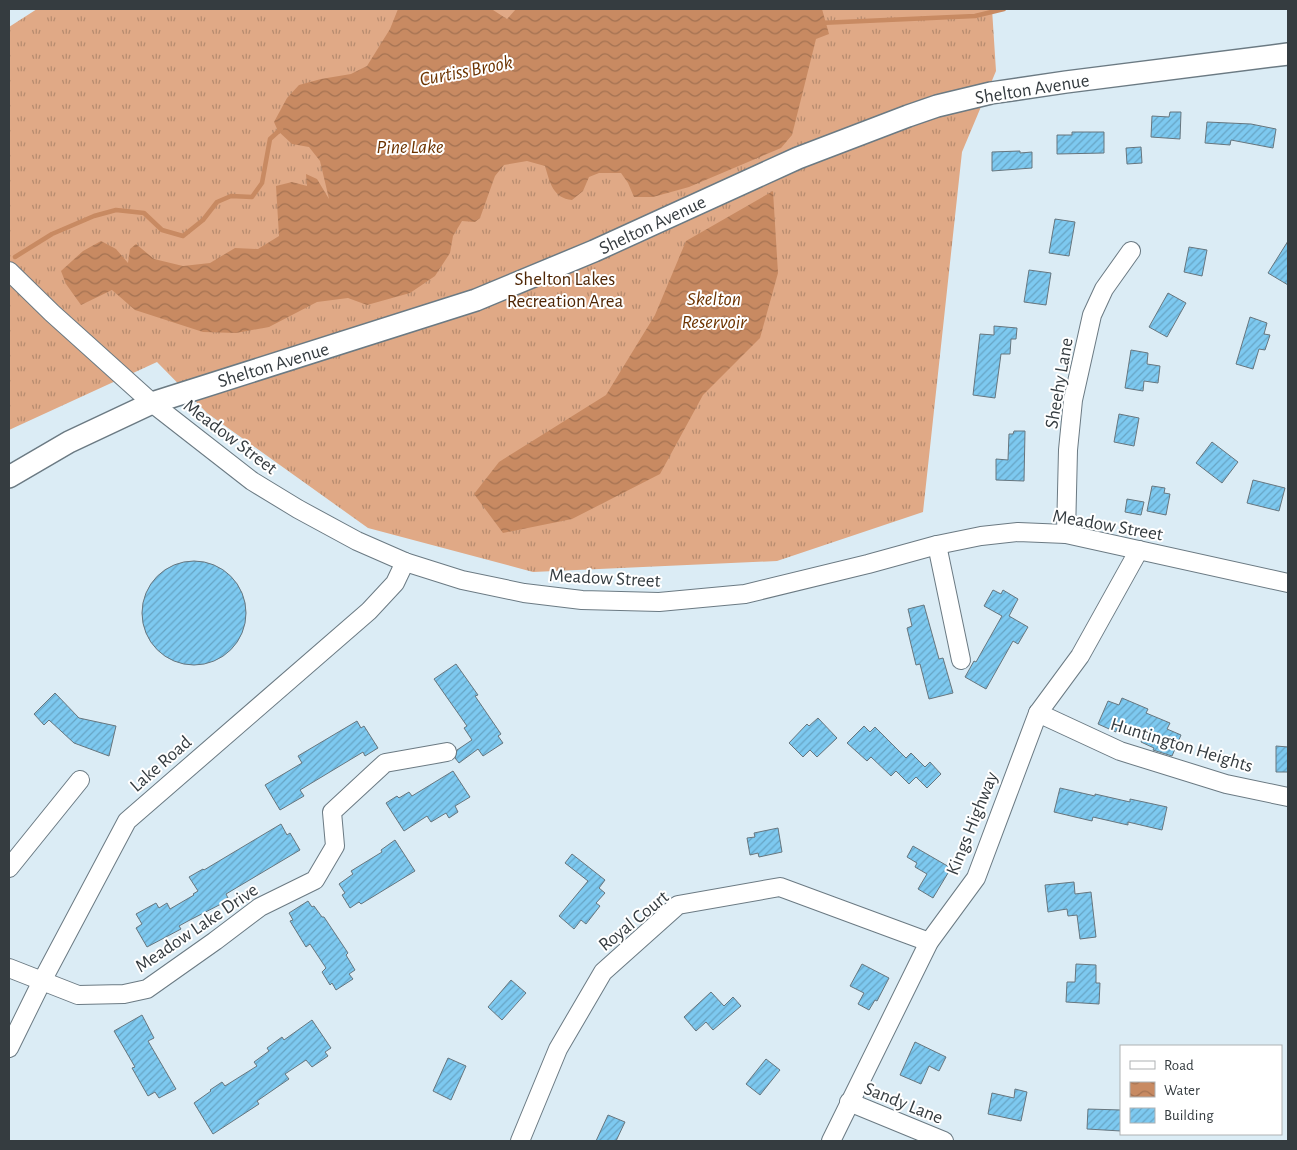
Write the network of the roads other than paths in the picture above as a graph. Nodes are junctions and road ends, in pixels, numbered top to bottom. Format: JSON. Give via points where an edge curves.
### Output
{"nodes":[{"id":1,"x":1288,"y":54,"type":"edge"},
{"id":2,"x":1131,"y":251,"type":"dead end"},
{"id":3,"x":9,"y":270,"type":"edge"},
{"id":4,"x":152,"y":403,"type":"junction"},
{"id":5,"x":9,"y":478,"type":"edge"},
{"id":6,"x":1066,"y":534,"type":"junction"},
{"id":7,"x":937,"y":545,"type":"junction"},
{"id":8,"x":1139,"y":550,"type":"junction"},
{"id":9,"x":405,"y":562,"type":"junction"},
{"id":10,"x":1288,"y":583,"type":"edge"},
{"id":11,"x":961,"y":660,"type":"dead end"},
{"id":12,"x":1038,"y":713,"type":"junction"},
{"id":13,"x":447,"y":752,"type":"dead end"},
{"id":14,"x":80,"y":780,"type":"dead end"},
{"id":15,"x":1288,"y":797,"type":"edge"},
{"id":16,"x":9,"y":868,"type":"edge"},
{"id":17,"x":929,"y":942,"type":"junction"},
{"id":18,"x":9,"y":968,"type":"edge"},
{"id":19,"x":42,"y":981,"type":"junction"},
{"id":20,"x":9,"y":1048,"type":"edge"},
{"id":21,"x":849,"y":1102,"type":"junction"},
{"id":22,"x":520,"y":1141,"type":"edge"},
{"id":23,"x":831,"y":1141,"type":"edge"},
{"id":24,"x":944,"y":1141,"type":"edge"}],
"edges":[{"from":1,"to":4,"type":"main road","name":"Shelton Avenue","via":[[1030,87],[930,109],[798,158],[594,252],[476,300]]},
{"from":2,"to":6,"type":"street","name":"Sheehy Lane","via":[[1104,289],[1092,315],[1073,400]]},
{"from":3,"to":4,"type":"street","name":"Meadow Street","via":[[59,320]]},
{"from":4,"to":5,"type":"main road","name":"Shelton Avenue","via":[[69,442]]},
{"from":4,"to":9,"type":"street","name":"Meadow Street","via":[[252,481],[298,510]]},
{"from":6,"to":7,"type":"street","name":"Meadow Street","via":[[1018,532]]},
{"from":6,"to":8,"type":"street","name":"Meadow Street"},
{"from":7,"to":9,"type":"street","name":"Meadow Street","via":[[745,594],[660,602],[582,600],[524,593],[462,580]]},
{"from":7,"to":11,"type":"street"},
{"from":8,"to":10,"type":"street","name":"Meadow Street"},
{"from":8,"to":12,"type":"street","name":"Kings Highway","via":[[1080,656]]},
{"from":9,"to":19,"type":"street","name":"Lake Road","via":[[394,582],[369,611],[127,821]]},
{"from":12,"to":15,"type":"street","name":"Huntington Heights","via":[[1120,751],[1226,784]]},
{"from":12,"to":17,"type":"street","name":"Kings Highway","via":[[976,878]]},
{"from":13,"to":19,"type":"street","name":"Meadow Lake Drive","via":[[385,763],[332,812],[335,846],[315,880],[260,907],[147,989],[124,994],[78,996]]},
{"from":14,"to":16,"type":"street"},
{"from":17,"to":21,"type":"street","name":"Kings Highway"},
{"from":17,"to":22,"type":"street","name":"Royal Court","via":[[780,887],[678,905],[603,972],[558,1049]]},
{"from":18,"to":19,"type":"street"},
{"from":19,"to":20,"type":"street","name":"Lake Road"},
{"from":21,"to":23,"type":"street","name":"Kings Highway"},
{"from":21,"to":24,"type":"street","name":"Sandy Lane"}]}
